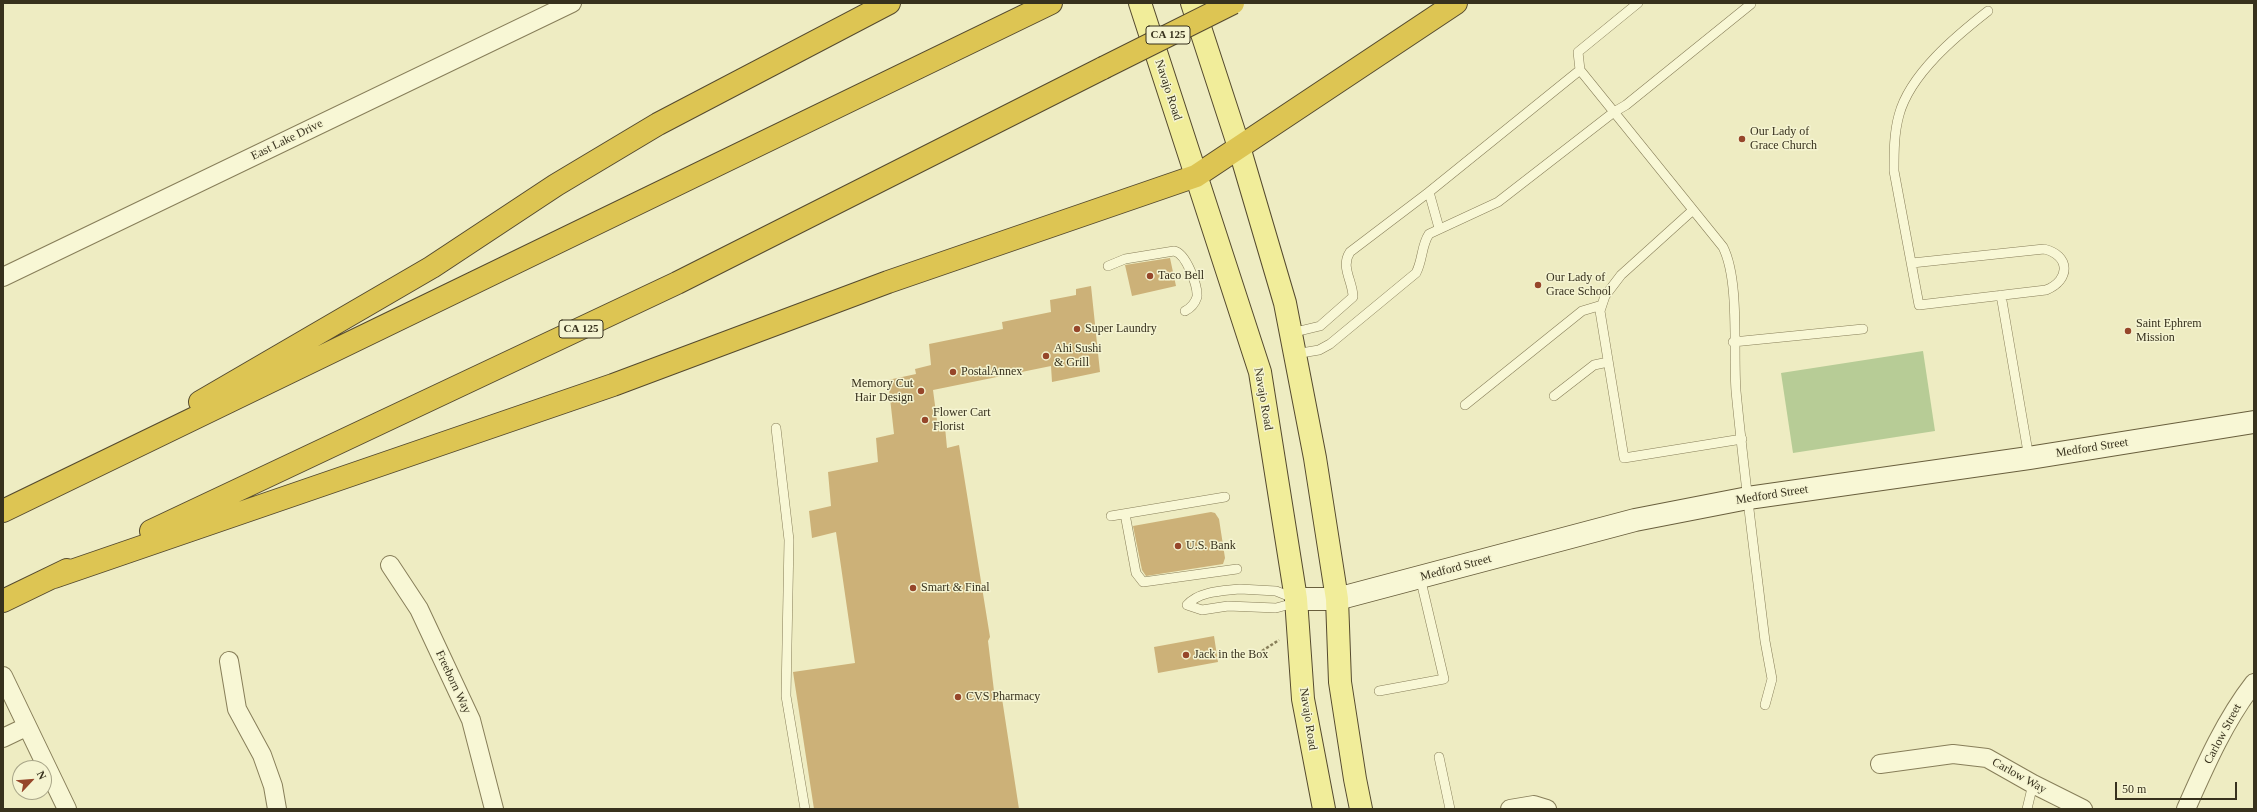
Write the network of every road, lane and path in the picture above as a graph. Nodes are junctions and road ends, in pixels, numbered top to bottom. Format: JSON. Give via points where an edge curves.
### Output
{"nodes":[{"id":1,"x":572,"y":3,"type":"edge"},
{"id":2,"x":889,"y":3,"type":"edge"},
{"id":3,"x":1051,"y":3,"type":"edge"},
{"id":4,"x":1140,"y":3,"type":"edge"},
{"id":5,"x":1192,"y":3,"type":"edge"},
{"id":6,"x":1233,"y":3,"type":"edge"},
{"id":7,"x":1456,"y":3,"type":"edge"},
{"id":8,"x":1638,"y":3,"type":"edge"},
{"id":9,"x":1749,"y":3,"type":"edge"},
{"id":10,"x":1988,"y":11,"type":"dead end"},
{"id":11,"x":1580,"y":70,"type":"junction"},
{"id":12,"x":1614,"y":112,"type":"junction"},
{"id":13,"x":1239,"y":147,"type":"junction"},
{"id":14,"x":1196,"y":176,"type":"junction"},
{"id":15,"x":1429,"y":192,"type":"junction"},
{"id":16,"x":1693,"y":210,"type":"junction"},
{"id":17,"x":1439,"y":228,"type":"junction"},
{"id":18,"x":1912,"y":263,"type":"junction"},
{"id":19,"x":1108,"y":266,"type":"dead end"},
{"id":20,"x":3,"y":277,"type":"edge"},
{"id":21,"x":2001,"y":295,"type":"junction"},
{"id":22,"x":1602,"y":305,"type":"junction"},
{"id":23,"x":1185,"y":311,"type":"dead end"},
{"id":24,"x":1863,"y":329,"type":"dead end"},
{"id":25,"x":1291,"y":333,"type":"junction"},
{"id":26,"x":1733,"y":342,"type":"junction"},
{"id":27,"x":1295,"y":354,"type":"junction"},
{"id":28,"x":1608,"y":362,"type":"junction"},
{"id":29,"x":1554,"y":396,"type":"dead end"},
{"id":30,"x":1465,"y":405,"type":"dead end"},
{"id":31,"x":2254,"y":422,"type":"edge"},
{"id":32,"x":776,"y":428,"type":"dead end"},
{"id":33,"x":1742,"y":439,"type":"junction"},
{"id":34,"x":2029,"y":458,"type":"junction"},
{"id":35,"x":83,"y":473,"type":"junction"},
{"id":36,"x":1225,"y":497,"type":"dead end"},
{"id":37,"x":1748,"y":498,"type":"junction"},
{"id":38,"x":3,"y":511,"type":"edge"},
{"id":39,"x":1125,"y":514,"type":"junction"},
{"id":40,"x":1111,"y":516,"type":"dead end"},
{"id":41,"x":390,"y":565,"type":"dead end"},
{"id":42,"x":1237,"y":569,"type":"dead end"},
{"id":43,"x":54,"y":577,"type":"junction"},
{"id":44,"x":1420,"y":577,"type":"junction"},
{"id":45,"x":1296,"y":599,"type":"junction"},
{"id":46,"x":1337,"y":599,"type":"junction"},
{"id":47,"x":3,"y":601,"type":"edge"},
{"id":48,"x":1279,"y":640,"type":"dead end"},
{"id":49,"x":1262,"y":651,"type":"dead end"},
{"id":50,"x":229,"y":661,"type":"dead end"},
{"id":51,"x":3,"y":676,"type":"edge"},
{"id":52,"x":2254,"y":683,"type":"edge"},
{"id":53,"x":1379,"y":691,"type":"dead end"},
{"id":54,"x":1765,"y":705,"type":"dead end"},
{"id":55,"x":26,"y":727,"type":"junction"},
{"id":56,"x":3,"y":738,"type":"edge"},
{"id":57,"x":1439,"y":757,"type":"dead end"},
{"id":58,"x":1880,"y":764,"type":"dead end"},
{"id":59,"x":2033,"y":784,"type":"junction"},
{"id":60,"x":67,"y":809,"type":"edge"},
{"id":61,"x":277,"y":809,"type":"edge"},
{"id":62,"x":494,"y":809,"type":"edge"},
{"id":63,"x":805,"y":809,"type":"edge"},
{"id":64,"x":1324,"y":809,"type":"edge"},
{"id":65,"x":1361,"y":809,"type":"edge"},
{"id":66,"x":1450,"y":809,"type":"edge"},
{"id":67,"x":1510,"y":809,"type":"edge"},
{"id":68,"x":1547,"y":809,"type":"edge"},
{"id":69,"x":2027,"y":809,"type":"edge"},
{"id":70,"x":2083,"y":809,"type":"edge"},
{"id":71,"x":2186,"y":809,"type":"edge"}],
"edges":[{"from":1,"to":20,"type":"street","name":"East Lake Drive"},
{"from":2,"to":35,"type":"highway","via":[[651,128],[556,185],[432,267],[246,374]]},
{"from":3,"to":35,"type":"highway"},
{"from":4,"to":14,"type":"main road","name":"Navajo Road"},
{"from":5,"to":13,"type":"main road"},
{"from":6,"to":43,"type":"highway","number":"CA 125","bridge":true,"via":[[677,283]]},
{"from":7,"to":13,"type":"highway"},
{"from":8,"to":11,"type":"lane","via":[[1578,52]]},
{"from":9,"to":12,"type":"lane","via":[[1751,4],[1639,95]]},
{"from":10,"to":18,"type":"lane","via":[[1958,34],[1933,60],[1911,90],[1899,115],[1894,171]]},
{"from":11,"to":12,"type":"lane"},
{"from":11,"to":15,"type":"lane"},
{"from":12,"to":16,"type":"lane"},
{"from":12,"to":17,"type":"lane","via":[[1498,202]]},
{"from":13,"to":14,"type":"highway"},
{"from":13,"to":25,"type":"main road","via":[[1285,303]]},
{"from":14,"to":43,"type":"highway","via":[[888,282],[613,385]]},
{"from":14,"to":45,"type":"main road","name":"Navajo Road","via":[[1260,372]]},
{"from":15,"to":17,"type":"lane"},
{"from":15,"to":25,"type":"lane","via":[[1350,252],[1346,258],[1346,265],[1353,297],[1320,326]]},
{"from":16,"to":22,"type":"lane","via":[[1621,275],[1605,296]]},
{"from":16,"to":26,"type":"lane","via":[[1726,254],[1733,294]]},
{"from":17,"to":27,"type":"lane","via":[[1429,234],[1425,241],[1422,264],[1416,273],[1330,344],[1319,350]]},
{"from":18,"to":21,"type":"lane","via":[[1919,305]]},
{"from":18,"to":21,"type":"lane","via":[[2044,249],[2054,251],[2062,260],[2063,278],[2054,286],[2046,290]]},
{"from":19,"to":23,"type":"lane","via":[[1125,259],[1174,251],[1181,254],[1197,292],[1194,304]]},
{"from":21,"to":34,"type":"lane"},
{"from":22,"to":28,"type":"lane","via":[[1600,311]]},
{"from":22,"to":30,"type":"lane","via":[[1582,311]]},
{"from":24,"to":26,"type":"lane"},
{"from":25,"to":27,"type":"main road"},
{"from":26,"to":33,"type":"lane"},
{"from":27,"to":46,"type":"main road","via":[[1315,458]]},
{"from":28,"to":29,"type":"lane","via":[[1594,365]]},
{"from":28,"to":33,"type":"lane","via":[[1624,458]]},
{"from":31,"to":34,"type":"street","name":"Medford Street"},
{"from":32,"to":63,"type":"lane","via":[[789,540],[786,696]]},
{"from":33,"to":37,"type":"lane"},
{"from":34,"to":37,"type":"street","name":"Medford Street"},
{"from":35,"to":38,"type":"highway"},
{"from":36,"to":39,"type":"lane"},
{"from":37,"to":44,"type":"street","name":"Medford Street","via":[[1635,520]]},
{"from":37,"to":54,"type":"lane","via":[[1765,641],[1772,678]]},
{"from":39,"to":40,"type":"lane"},
{"from":39,"to":42,"type":"lane","via":[[1136,573],[1143,582]]},
{"from":41,"to":62,"type":"street","name":"Freeborn Way","via":[[419,609],[471,720]]},
{"from":43,"to":47,"type":"highway","number":"CA 125"},
{"from":44,"to":46,"type":"street","name":"Medford Street"},
{"from":44,"to":53,"type":"lane","via":[[1444,679]]},
{"from":45,"to":45,"type":"lane","via":[[1276,591],[1240,590],[1199,596],[1192,599],[1187,606],[1202,610],[1228,606],[1276,608]]},
{"from":45,"to":46,"type":"street","name":"Medford Street"},
{"from":45,"to":64,"type":"main road","name":"Navajo Road","via":[[1303,699]]},
{"from":46,"to":65,"type":"main road","via":[[1340,682]]},
{"from":48,"to":49,"type":"path"},
{"from":50,"to":61,"type":"street","via":[[237,709],[262,755]]},
{"from":51,"to":55,"type":"street"},
{"from":52,"to":71,"type":"street","name":"Carlow Street","via":[[2239,702]]},
{"from":55,"to":56,"type":"street"},
{"from":55,"to":60,"type":"street"},
{"from":57,"to":66,"type":"lane"},
{"from":58,"to":59,"type":"street","name":"Carlow Way","via":[[1953,754],[1987,758]]},
{"from":59,"to":69,"type":"lane"},
{"from":59,"to":70,"type":"street","name":"Carlow Way"},
{"from":67,"to":68,"type":"street","via":[[1534,805]]}]}
